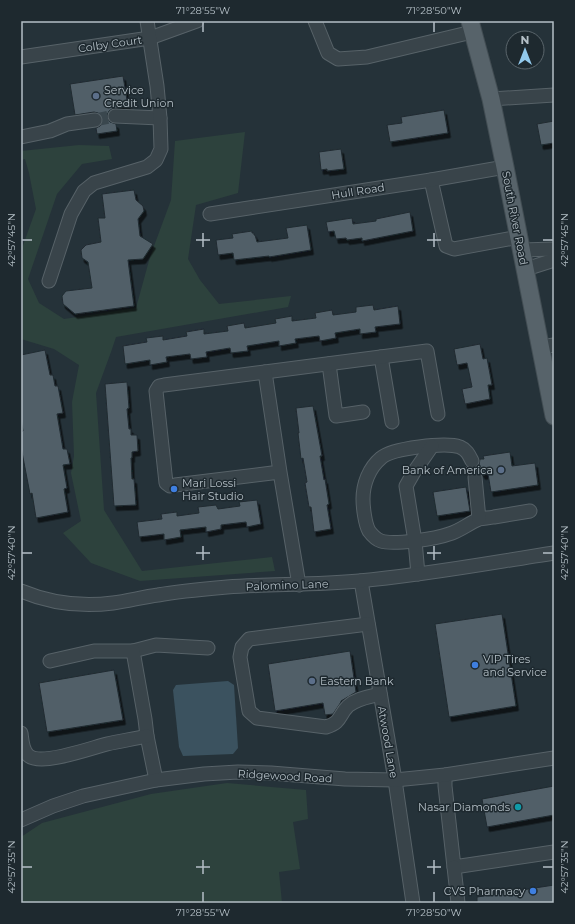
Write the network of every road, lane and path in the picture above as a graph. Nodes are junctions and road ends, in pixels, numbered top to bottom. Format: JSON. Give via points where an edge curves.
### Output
{"nodes":[{"id":1,"x":147,"y":21,"type":"edge"},
{"id":2,"x":197,"y":21,"type":"edge"},
{"id":3,"x":315,"y":21,"type":"edge"},
{"id":4,"x":471,"y":27,"type":"edge"},
{"id":5,"x":150,"y":38,"type":"junction"},
{"id":6,"x":21,"y":57,"type":"edge"},
{"id":7,"x":554,"y":95,"type":"edge"},
{"id":8,"x":491,"y":99,"type":"junction"},
{"id":9,"x":115,"y":116,"type":"tunnel mouth"},
{"id":10,"x":160,"y":118,"type":"junction"},
{"id":11,"x":95,"y":120,"type":"tunnel mouth"},
{"id":12,"x":21,"y":137,"type":"edge"},
{"id":13,"x":505,"y":167,"type":"junction"},
{"id":14,"x":431,"y":180,"type":"junction"},
{"id":15,"x":210,"y":214,"type":"dead end"},
{"id":16,"x":520,"y":244,"type":"junction"},
{"id":17,"x":554,"y":249,"type":"edge"},
{"id":18,"x":554,"y":260,"type":"edge"},
{"id":19,"x":526,"y":269,"type":"junction"},
{"id":20,"x":49,"y":281,"type":"dead end"},
{"id":21,"x":547,"y":346,"type":"edge"},
{"id":22,"x":381,"y":357,"type":"junction"},
{"id":23,"x":329,"y":364,"type":"junction"},
{"id":24,"x":265,"y":372,"type":"junction"},
{"id":25,"x":552,"y":396,"type":"edge"},
{"id":26,"x":364,"y":412,"type":"dead end"},
{"id":27,"x":438,"y":414,"type":"dead end"},
{"id":28,"x":554,"y":416,"type":"edge"},
{"id":29,"x":392,"y":422,"type":"dead end"},
{"id":30,"x":432,"y":446,"type":"junction"},
{"id":31,"x":472,"y":461,"type":"dead end"},
{"id":32,"x":280,"y":472,"type":"junction"},
{"id":33,"x":475,"y":477,"type":"dead end"},
{"id":34,"x":530,"y":511,"type":"dead end"},
{"id":35,"x":479,"y":519,"type":"junction"},
{"id":36,"x":415,"y":541,"type":"junction"},
{"id":37,"x":554,"y":553,"type":"edge"},
{"id":38,"x":418,"y":574,"type":"junction"},
{"id":39,"x":361,"y":581,"type":"junction"},
{"id":40,"x":299,"y":584,"type":"junction"},
{"id":41,"x":21,"y":591,"type":"edge"},
{"id":42,"x":368,"y":624,"type":"junction"},
{"id":43,"x":208,"y":648,"type":"dead end"},
{"id":44,"x":132,"y":651,"type":"junction"},
{"id":45,"x":50,"y":661,"type":"dead end"},
{"id":46,"x":380,"y":694,"type":"junction"},
{"id":47,"x":21,"y":733,"type":"edge"},
{"id":48,"x":147,"y":736,"type":"junction"},
{"id":49,"x":554,"y":758,"type":"edge"},
{"id":50,"x":445,"y":775,"type":"junction"},
{"id":51,"x":156,"y":780,"type":"junction"},
{"id":52,"x":395,"y":780,"type":"junction"},
{"id":53,"x":21,"y":820,"type":"edge"},
{"id":54,"x":554,"y":852,"type":"edge"},
{"id":55,"x":454,"y":867,"type":"junction"},
{"id":56,"x":414,"y":903,"type":"edge"},
{"id":57,"x":458,"y":903,"type":"edge"}],
"edges":[{"from":1,"to":5,"type":"street"},
{"from":2,"to":5,"type":"street","name":"Colby Court"},
{"from":3,"to":4,"type":"street","via":[[328,53],[338,59],[367,57]]},
{"from":4,"to":8,"type":"main road","name":"South River Road"},
{"from":5,"to":6,"type":"street","name":"Colby Court"},
{"from":5,"to":10,"type":"street"},
{"from":7,"to":8,"type":"street"},
{"from":8,"to":13,"type":"main road","name":"South River Road"},
{"from":9,"to":10,"type":"street"},
{"from":10,"to":20,"type":"street","via":[[161,149],[156,160],[147,167],[94,183],[84,191],[71,214]]},
{"from":11,"to":12,"type":"street","via":[[67,124],[50,131]]},
{"from":13,"to":14,"type":"street","name":"Hull Road"},
{"from":13,"to":16,"type":"main road","name":"South River Road"},
{"from":14,"to":15,"type":"street","name":"Hull Road"},
{"from":14,"to":16,"type":"street","via":[[446,246],[454,249]]},
{"from":16,"to":17,"type":"street"},
{"from":16,"to":19,"type":"main road","name":"South River Road"},
{"from":18,"to":19,"type":"street"},
{"from":19,"to":21,"type":"main road","name":"South River Road"},
{"from":21,"to":25,"type":"main road","name":"South River Road"},
{"from":22,"to":23,"type":"street"},
{"from":22,"to":27,"type":"street","via":[[427,351]]},
{"from":22,"to":29,"type":"street"},
{"from":23,"to":24,"type":"street"},
{"from":23,"to":26,"type":"street","via":[[336,416]]},
{"from":24,"to":32,"type":"street"},
{"from":24,"to":32,"type":"street","via":[[159,386],[156,391],[166,483],[170,486]]},
{"from":25,"to":28,"type":"main road","name":"South River Road"},
{"from":30,"to":31,"type":"street","via":[[460,447],[467,452]]},
{"from":30,"to":36,"type":"street","via":[[406,486]]},
{"from":30,"to":36,"type":"street","via":[[400,450],[381,458],[372,468],[363,491],[368,529],[373,536],[381,541],[395,543]]},
{"from":32,"to":40,"type":"street"},
{"from":33,"to":35,"type":"street"},
{"from":34,"to":35,"type":"street"},
{"from":35,"to":36,"type":"street","via":[[449,534]]},
{"from":36,"to":38,"type":"street"},
{"from":37,"to":38,"type":"street","name":"Palomino Lane"},
{"from":38,"to":39,"type":"street","name":"Palomino Lane"},
{"from":39,"to":40,"type":"street","name":"Palomino Lane"},
{"from":39,"to":42,"type":"street","name":"Atwood Lane"},
{"from":40,"to":41,"type":"street","name":"Palomino Lane","via":[[226,587],[96,604],[64,603]]},
{"from":42,"to":46,"type":"street","name":"Atwood Lane"},
{"from":42,"to":46,"type":"street","via":[[249,639],[242,647],[240,657],[249,711],[257,718],[326,727],[334,724],[348,706],[360,698]]},
{"from":43,"to":44,"type":"street","via":[[156,645]]},
{"from":44,"to":45,"type":"street","via":[[94,651]]},
{"from":44,"to":48,"type":"street"},
{"from":46,"to":52,"type":"street","name":"Atwood Lane"},
{"from":47,"to":48,"type":"street","via":[[24,751],[29,757],[36,759],[66,756]]},
{"from":48,"to":51,"type":"street"},
{"from":49,"to":50,"type":"street","name":"Ridgewood Road"},
{"from":50,"to":52,"type":"street","name":"Ridgewood Road"},
{"from":50,"to":55,"type":"street"},
{"from":51,"to":52,"type":"street","name":"Ridgewood Road","via":[[238,772]]},
{"from":51,"to":53,"type":"street","name":"Ridgewood Road","via":[[84,796]]},
{"from":52,"to":56,"type":"street","name":"Atwood Lane"},
{"from":54,"to":55,"type":"street"},
{"from":55,"to":57,"type":"street"}]}
